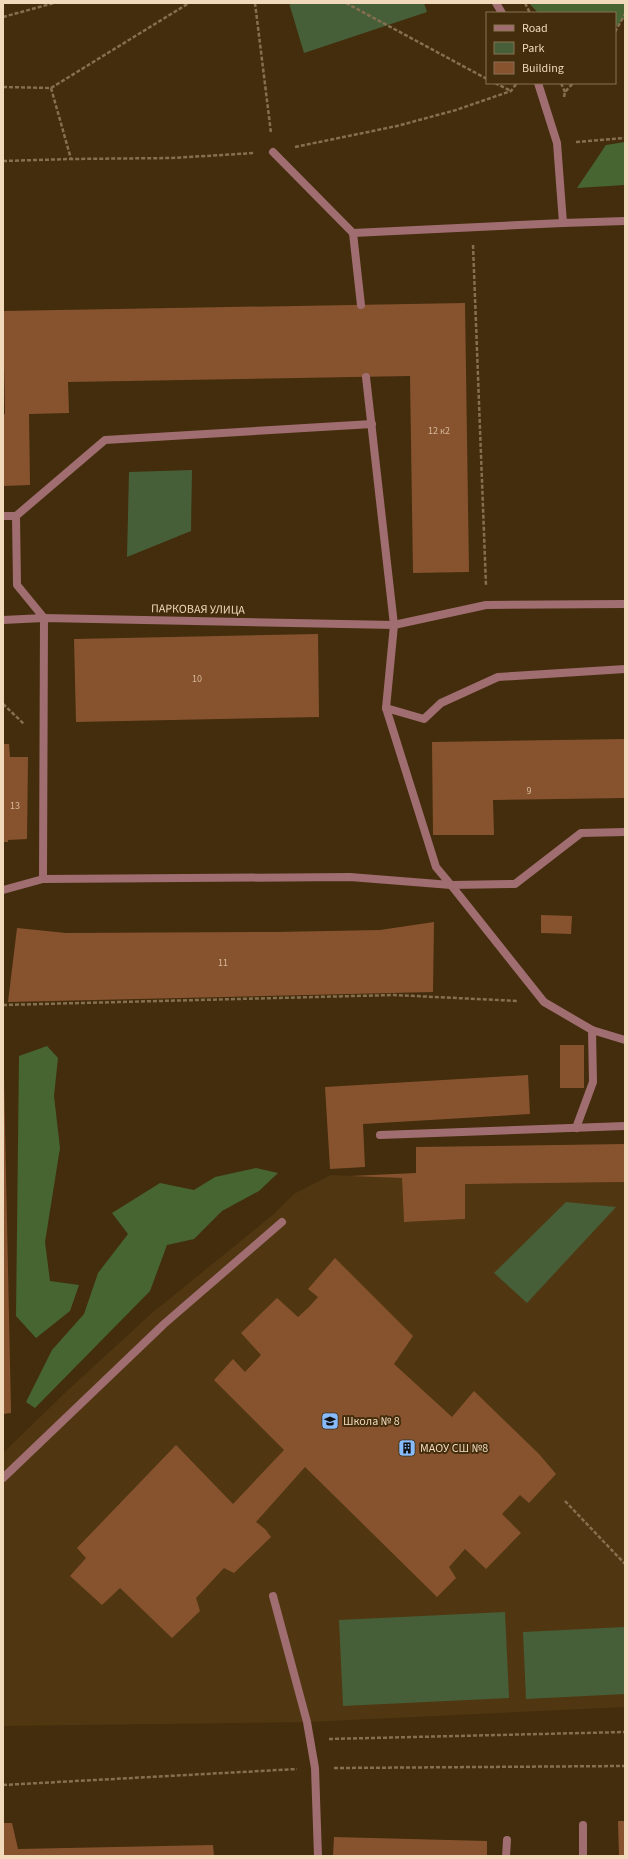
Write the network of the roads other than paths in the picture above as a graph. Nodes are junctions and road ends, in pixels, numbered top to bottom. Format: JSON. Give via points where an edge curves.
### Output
{"nodes":[{"id":1,"x":496,"y":3,"type":"edge"},
{"id":2,"x":501,"y":12,"type":"edge"},
{"id":3,"x":538,"y":84,"type":"edge"},
{"id":4,"x":273,"y":152,"type":"road end"},
{"id":5,"x":625,"y":221,"type":"edge"},
{"id":6,"x":563,"y":223,"type":"junction"},
{"id":7,"x":354,"y":233,"type":"junction"},
{"id":8,"x":361,"y":305,"type":"dead end"},
{"id":9,"x":366,"y":377,"type":"dead end"},
{"id":10,"x":372,"y":424,"type":"junction"},
{"id":11,"x":3,"y":516,"type":"edge"},
{"id":12,"x":16,"y":516,"type":"junction"},
{"id":13,"x":625,"y":604,"type":"edge"},
{"id":14,"x":44,"y":618,"type":"junction"},
{"id":15,"x":3,"y":620,"type":"edge"},
{"id":16,"x":394,"y":625,"type":"junction"},
{"id":17,"x":625,"y":669,"type":"edge"},
{"id":18,"x":386,"y":708,"type":"junction"},
{"id":19,"x":625,"y":832,"type":"edge"},
{"id":20,"x":43,"y":880,"type":"junction"},
{"id":21,"x":451,"y":885,"type":"junction"},
{"id":22,"x":3,"y":890,"type":"edge"},
{"id":23,"x":592,"y":1030,"type":"junction"},
{"id":24,"x":625,"y":1040,"type":"edge"},
{"id":25,"x":625,"y":1126,"type":"edge"},
{"id":26,"x":576,"y":1128,"type":"junction"},
{"id":27,"x":380,"y":1135,"type":"dead end"},
{"id":28,"x":282,"y":1222,"type":"dead end"},
{"id":29,"x":3,"y":1478,"type":"edge"},
{"id":30,"x":273,"y":1596,"type":"dead end"},
{"id":31,"x":583,"y":1825,"type":"dead end"},
{"id":32,"x":507,"y":1840,"type":"dead end"},
{"id":33,"x":318,"y":1856,"type":"edge"},
{"id":34,"x":506,"y":1856,"type":"edge"},
{"id":35,"x":583,"y":1856,"type":"edge"}],
"edges":[{"from":1,"to":2,"type":"street"},
{"from":3,"to":6,"type":"street","via":[[558,143]]},
{"from":4,"to":7,"type":"street"},
{"from":5,"to":6,"type":"street"},
{"from":6,"to":7,"type":"street"},
{"from":7,"to":8,"type":"street"},
{"from":9,"to":10,"type":"street"},
{"from":10,"to":12,"type":"street","via":[[105,440]]},
{"from":10,"to":16,"type":"street"},
{"from":11,"to":12,"type":"street"},
{"from":12,"to":14,"type":"street","via":[[16,585]]},
{"from":13,"to":16,"type":"street","name":"ПАРКОВАЯ УЛИЦА","via":[[486,605]]},
{"from":14,"to":15,"type":"street","name":"ПАРКОВАЯ УЛИЦА"},
{"from":14,"to":16,"type":"street","name":"ПАРКОВАЯ УЛИЦА"},
{"from":14,"to":20,"type":"street"},
{"from":16,"to":18,"type":"street"},
{"from":17,"to":18,"type":"street","via":[[498,677],[442,703],[424,719]]},
{"from":18,"to":21,"type":"street","via":[[436,867]]},
{"from":19,"to":21,"type":"street","via":[[581,833],[516,884]]},
{"from":20,"to":21,"type":"street","via":[[350,877]]},
{"from":20,"to":22,"type":"street"},
{"from":21,"to":23,"type":"street","via":[[544,1002]]},
{"from":23,"to":24,"type":"street"},
{"from":23,"to":26,"type":"street","via":[[592,1082]]},
{"from":25,"to":26,"type":"street"},
{"from":26,"to":27,"type":"street"},
{"from":28,"to":29,"type":"street","via":[[164,1324]]},
{"from":30,"to":33,"type":"street","via":[[307,1722],[315,1768]]},
{"from":31,"to":35,"type":"street"},
{"from":32,"to":34,"type":"street"}]}
